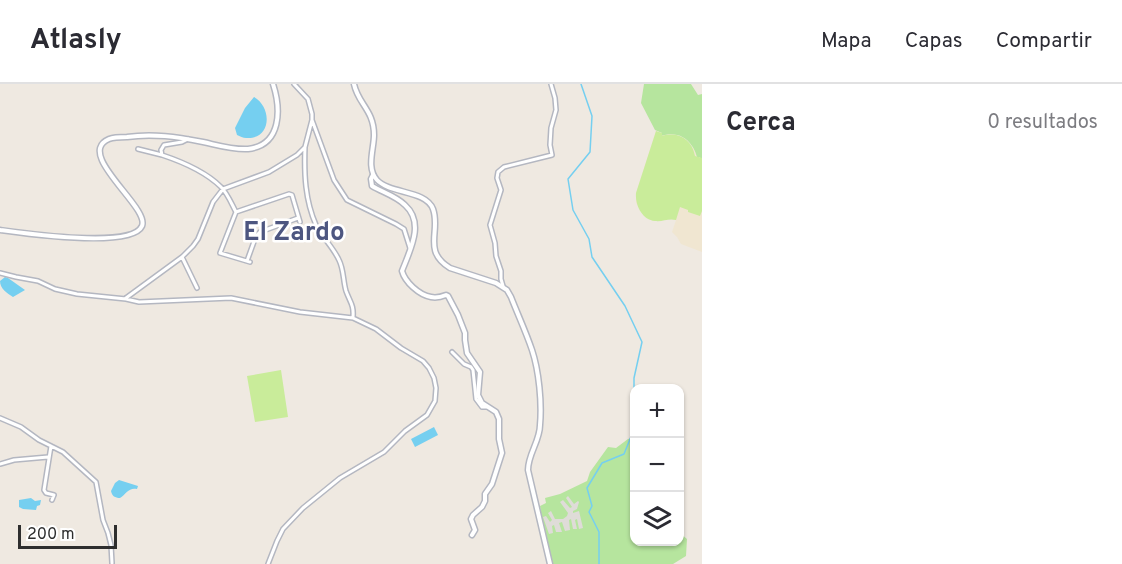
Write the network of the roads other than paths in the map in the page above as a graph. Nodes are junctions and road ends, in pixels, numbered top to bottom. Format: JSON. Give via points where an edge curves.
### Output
{"nodes":[{"id":1,"x":273,"y":84,"type":"edge"},
{"id":2,"x":294,"y":84,"type":"edge"},
{"id":3,"x":354,"y":84,"type":"edge"},
{"id":4,"x":551,"y":84,"type":"edge"},
{"id":5,"x":312,"y":120,"type":"junction"},
{"id":6,"x":188,"y":139,"type":"junction"},
{"id":7,"x":305,"y":147,"type":"junction"},
{"id":8,"x":138,"y":148,"type":"dead end"},
{"id":9,"x":162,"y":155,"type":"junction"},
{"id":10,"x":374,"y":175,"type":"junction"},
{"id":11,"x":223,"y":189,"type":"junction"},
{"id":12,"x":236,"y":213,"type":"junction"},
{"id":13,"x":0,"y":230,"type":"edge"},
{"id":14,"x":411,"y":249,"type":"junction"},
{"id":15,"x":182,"y":257,"type":"junction"},
{"id":16,"x":0,"y":273,"type":"edge"},
{"id":17,"x":503,"y":286,"type":"junction"},
{"id":18,"x":197,"y":288,"type":"dead end"},
{"id":19,"x":126,"y":299,"type":"junction"},
{"id":20,"x":353,"y":318,"type":"junction"},
{"id":21,"x":452,"y":352,"type":"dead end"},
{"id":22,"x":486,"y":407,"type":"junction"},
{"id":23,"x":0,"y":418,"type":"edge"},
{"id":24,"x":51,"y":446,"type":"junction"},
{"id":25,"x":48,"y":457,"type":"junction"},
{"id":26,"x":0,"y":464,"type":"edge"},
{"id":27,"x":52,"y":500,"type":"dead end"},
{"id":28,"x":472,"y":535,"type":"dead end"},
{"id":29,"x":112,"y":563,"type":"edge"},
{"id":30,"x":268,"y":564,"type":"edge"},
{"id":31,"x":550,"y":564,"type":"edge"}],
"edges":[{"from":1,"to":6,"type":"street","via":[[278,116],[276,128],[263,144],[246,149]]},
{"from":2,"to":5,"type":"street","via":[[308,99]]},
{"from":3,"to":10,"type":"street","via":[[373,122]]},
{"from":4,"to":17,"type":"street","via":[[556,110],[551,128],[552,156],[504,167],[498,172],[501,190],[490,225]]},
{"from":5,"to":7,"type":"street"},
{"from":5,"to":14,"type":"street","via":[[334,180],[347,200],[404,229]]},
{"from":6,"to":9,"type":"street","via":[[164,145]]},
{"from":6,"to":13,"type":"street","via":[[144,134],[109,139],[100,148],[103,162],[140,213],[142,226],[138,231],[96,238]]},
{"from":7,"to":11,"type":"street","via":[[269,172]]},
{"from":7,"to":20,"type":"street","via":[[307,196],[318,227],[341,266]]},
{"from":8,"to":9,"type":"street"},
{"from":9,"to":11,"type":"street","via":[[185,163]]},
{"from":10,"to":14,"type":"street","via":[[372,186],[410,211],[415,229]]},
{"from":10,"to":17,"type":"street","via":[[383,184],[429,203],[433,210],[435,251],[444,264]]},
{"from":11,"to":12,"type":"street"},
{"from":11,"to":15,"type":"street","via":[[213,202],[198,239]]},
{"from":12,"to":12,"type":"street","via":[[220,253],[248,262],[260,232],[299,220],[289,194]]},
{"from":14,"to":22,"type":"street","via":[[403,275],[423,294],[434,298],[448,296],[465,333],[467,353],[480,372],[478,395]]},
{"from":15,"to":18,"type":"street"},
{"from":15,"to":19,"type":"street"},
{"from":16,"to":19,"type":"street","via":[[77,294]]},
{"from":17,"to":31,"type":"street","via":[[511,297],[536,364],[541,426],[528,470]]},
{"from":19,"to":20,"type":"street","via":[[138,302],[231,298]]},
{"from":20,"to":30,"type":"street","via":[[423,361],[434,378],[435,400],[427,415],[384,452],[340,478],[303,508],[283,529]]},
{"from":21,"to":22,"type":"street","via":[[473,370],[476,399]]},
{"from":22,"to":28,"type":"street","via":[[496,412],[499,419],[502,453],[485,501],[471,519],[475,530]]},
{"from":23,"to":24,"type":"street"},
{"from":24,"to":25,"type":"street"},
{"from":24,"to":29,"type":"street","via":[[96,482]]},
{"from":25,"to":26,"type":"street"},
{"from":25,"to":27,"type":"street","via":[[44,490],[54,495]]}]}
